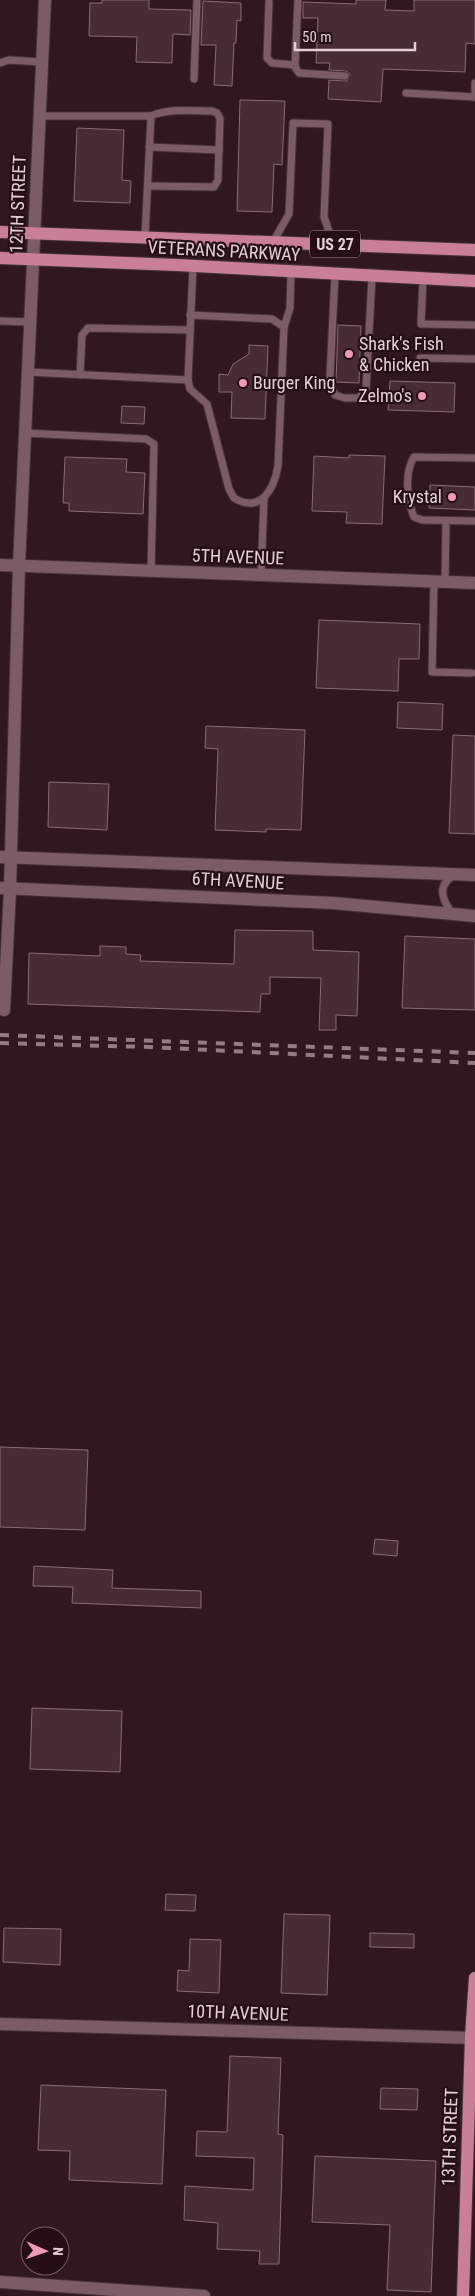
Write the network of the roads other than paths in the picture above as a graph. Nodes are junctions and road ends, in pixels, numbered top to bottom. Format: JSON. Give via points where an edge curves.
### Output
{"nodes":[{"id":1,"x":46,"y":0,"type":"edge"},
{"id":2,"x":197,"y":0,"type":"edge"},
{"id":3,"x":298,"y":0,"type":"edge"},
{"id":4,"x":269,"y":2,"type":"dead end"},
{"id":5,"x":42,"y":62,"type":"junction"},
{"id":6,"x":0,"y":63,"type":"edge"},
{"id":7,"x":295,"y":65,"type":"junction"},
{"id":8,"x":346,"y":76,"type":"dead end"},
{"id":9,"x":194,"y":79,"type":"dead end"},
{"id":10,"x":475,"y":83,"type":"edge"},
{"id":11,"x":406,"y":93,"type":"dead end"},
{"id":12,"x":475,"y":96,"type":"edge"},
{"id":13,"x":40,"y":116,"type":"junction"},
{"id":14,"x":151,"y":116,"type":"junction"},
{"id":15,"x":149,"y":147,"type":"junction"},
{"id":16,"x":219,"y":150,"type":"junction"},
{"id":17,"x":148,"y":186,"type":"junction"},
{"id":18,"x":0,"y":232,"type":"edge"},
{"id":19,"x":34,"y":234,"type":"junction"},
{"id":20,"x":145,"y":237,"type":"junction"},
{"id":21,"x":273,"y":242,"type":"junction"},
{"id":22,"x":333,"y":244,"type":"junction"},
{"id":23,"x":475,"y":250,"type":"edge"},
{"id":24,"x":0,"y":258,"type":"edge"},
{"id":25,"x":34,"y":259,"type":"junction"},
{"id":26,"x":192,"y":266,"type":"junction"},
{"id":27,"x":291,"y":272,"type":"junction"},
{"id":28,"x":335,"y":274,"type":"junction"},
{"id":29,"x":372,"y":277,"type":"junction"},
{"id":30,"x":423,"y":279,"type":"junction"},
{"id":31,"x":475,"y":282,"type":"edge"},
{"id":32,"x":190,"y":315,"type":"junction"},
{"id":33,"x":0,"y":321,"type":"edge"},
{"id":34,"x":30,"y":322,"type":"junction"},
{"id":35,"x":475,"y":325,"type":"edge"},
{"id":36,"x":284,"y":327,"type":"junction"},
{"id":37,"x":190,"y":330,"type":"junction"},
{"id":38,"x":420,"y":358,"type":"dead end"},
{"id":39,"x":475,"y":359,"type":"edge"},
{"id":40,"x":28,"y":372,"type":"junction"},
{"id":41,"x":80,"y":375,"type":"junction"},
{"id":42,"x":188,"y":380,"type":"junction"},
{"id":43,"x":25,"y":434,"type":"junction"},
{"id":44,"x":475,"y":458,"type":"edge"},
{"id":45,"x":264,"y":498,"type":"junction"},
{"id":46,"x":446,"y":522,"type":"junction"},
{"id":47,"x":475,"y":522,"type":"edge"},
{"id":48,"x":0,"y":565,"type":"edge"},
{"id":49,"x":19,"y":566,"type":"junction"},
{"id":50,"x":151,"y":571,"type":"junction"},
{"id":51,"x":261,"y":575,"type":"junction"},
{"id":52,"x":440,"y":582,"type":"junction"},
{"id":53,"x":475,"y":583,"type":"edge"},
{"id":54,"x":472,"y":673,"type":"dead end"},
{"id":55,"x":6,"y":857,"type":"edge"},
{"id":56,"x":456,"y":875,"type":"junction"},
{"id":57,"x":475,"y":875,"type":"edge"},
{"id":58,"x":5,"y":888,"type":"edge"},
{"id":59,"x":452,"y":913,"type":"junction"},
{"id":60,"x":475,"y":916,"type":"edge"},
{"id":61,"x":4,"y":1010,"type":"dead end"},
{"id":62,"x":475,"y":1978,"type":"edge"},
{"id":63,"x":0,"y":2024,"type":"edge"},
{"id":64,"x":473,"y":2038,"type":"edge"},
{"id":65,"x":0,"y":2282,"type":"edge"},
{"id":66,"x":204,"y":2296,"type":"edge"},
{"id":67,"x":463,"y":2296,"type":"edge"}],
"edges":[{"from":1,"to":5,"type":"street","name":"12TH STREET"},
{"from":2,"to":9,"type":"lane"},
{"from":3,"to":7,"type":"lane"},
{"from":4,"to":7,"type":"lane","via":[[267,58],[272,63]]},
{"from":5,"to":6,"type":"lane","via":[[9,60]]},
{"from":5,"to":13,"type":"street","name":"12TH STREET"},
{"from":7,"to":8,"type":"lane","via":[[298,73],[304,75]]},
{"from":10,"to":12,"type":"lane"},
{"from":11,"to":12,"type":"lane"},
{"from":13,"to":14,"type":"lane"},
{"from":13,"to":19,"type":"street","name":"12TH STREET"},
{"from":14,"to":15,"type":"lane"},
{"from":14,"to":16,"type":"lane","via":[[172,111],[217,113],[220,118]]},
{"from":15,"to":16,"type":"lane"},
{"from":15,"to":17,"type":"lane"},
{"from":16,"to":17,"type":"lane","via":[[218,180],[214,187]]},
{"from":17,"to":20,"type":"lane"},
{"from":18,"to":19,"type":"main road","name":"VETERANS PARKWAY","number":"US 27"},
{"from":19,"to":20,"type":"main road","name":"VETERANS PARKWAY","number":"US 27"},
{"from":19,"to":25,"type":"street","name":"12TH STREET"},
{"from":20,"to":21,"type":"main road","name":"VETERANS PARKWAY","number":"US 27"},
{"from":21,"to":22,"type":"main road","name":"VETERANS PARKWAY","number":"US 27"},
{"from":21,"to":22,"type":"lane","via":[[289,214],[293,123],[328,124],[324,217]]},
{"from":22,"to":23,"type":"main road","name":"VETERANS PARKWAY","number":"US 27"},
{"from":24,"to":25,"type":"main road","name":"VETERANS PARKWAY","number":"US 27"},
{"from":25,"to":26,"type":"main road","name":"VETERANS PARKWAY","number":"US 27"},
{"from":25,"to":34,"type":"street","name":"12TH STREET"},
{"from":26,"to":27,"type":"main road","name":"VETERANS PARKWAY","number":"US 27"},
{"from":26,"to":32,"type":"lane"},
{"from":27,"to":28,"type":"main road","name":"VETERANS PARKWAY","number":"US 27"},
{"from":27,"to":36,"type":"lane","via":[[290,308]]},
{"from":28,"to":29,"type":"main road","name":"VETERANS PARKWAY","number":"US 27"},
{"from":28,"to":29,"type":"lane","via":[[330,376],[335,395],[345,398],[359,398],[366,389]]},
{"from":29,"to":30,"type":"main road","name":"VETERANS PARKWAY","number":"US 27"},
{"from":30,"to":31,"type":"main road","name":"VETERANS PARKWAY","number":"US 27"},
{"from":30,"to":35,"type":"lane","via":[[422,324]]},
{"from":32,"to":36,"type":"lane","via":[[272,319]]},
{"from":32,"to":37,"type":"lane"},
{"from":33,"to":34,"type":"lane"},
{"from":34,"to":40,"type":"street","name":"12TH STREET"},
{"from":36,"to":45,"type":"lane","via":[[278,466],[272,487]]},
{"from":37,"to":41,"type":"lane","via":[[88,328],[82,335]]},
{"from":37,"to":42,"type":"lane"},
{"from":38,"to":39,"type":"lane"},
{"from":40,"to":41,"type":"lane"},
{"from":40,"to":43,"type":"street","name":"12TH STREET"},
{"from":41,"to":42,"type":"lane"},
{"from":42,"to":45,"type":"lane","via":[[190,389],[207,404],[234,498],[247,502]]},
{"from":43,"to":49,"type":"street","name":"12TH STREET"},
{"from":43,"to":50,"type":"lane","via":[[146,439],[154,444]]},
{"from":44,"to":46,"type":"lane","via":[[425,456],[414,457],[410,463],[408,500],[414,517]]},
{"from":45,"to":51,"type":"lane"},
{"from":46,"to":47,"type":"lane"},
{"from":46,"to":52,"type":"lane"},
{"from":48,"to":49,"type":"street","name":"5TH AVENUE"},
{"from":49,"to":50,"type":"street","name":"5TH AVENUE"},
{"from":49,"to":55,"type":"street","name":"12TH STREET"},
{"from":50,"to":51,"type":"street","name":"5TH AVENUE"},
{"from":51,"to":52,"type":"street","name":"5TH AVENUE"},
{"from":52,"to":53,"type":"street","name":"5TH AVENUE"},
{"from":52,"to":54,"type":"lane","via":[[432,672]]},
{"from":55,"to":56,"type":"street","name":"6TH AVENUE"},
{"from":55,"to":58,"type":"street","name":"12TH STREET"},
{"from":56,"to":57,"type":"street","name":"6TH AVENUE"},
{"from":56,"to":59,"type":"lane","via":[[442,888],[445,904]]},
{"from":58,"to":59,"type":"street","name":"6TH AVENUE","via":[[333,903]]},
{"from":58,"to":61,"type":"street","name":"12TH STREET"},
{"from":59,"to":60,"type":"street","name":"6TH AVENUE"},
{"from":62,"to":64,"type":"main road","name":"13TH STREET"},
{"from":63,"to":64,"type":"street","name":"10TH AVENUE"},
{"from":64,"to":67,"type":"main road","name":"13TH STREET"},
{"from":65,"to":66,"type":"street"}]}
